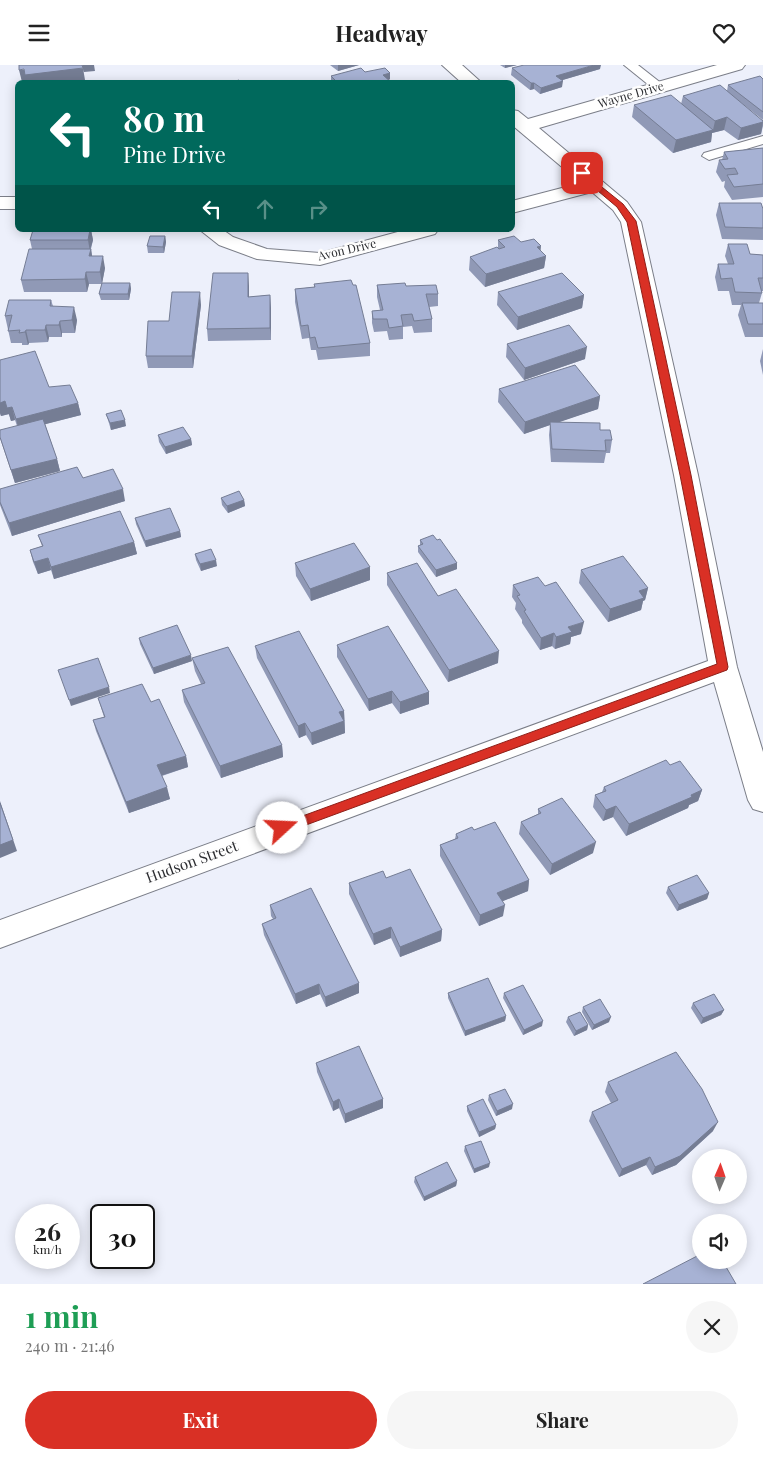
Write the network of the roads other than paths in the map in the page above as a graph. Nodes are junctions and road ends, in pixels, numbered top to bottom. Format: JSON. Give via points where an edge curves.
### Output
{"nodes":[{"id":1,"x":451,"y":65,"type":"edge"},
{"id":2,"x":630,"y":65,"type":"edge"},
{"id":3,"x":736,"y":65,"type":"edge"},
{"id":4,"x":469,"y":80,"type":"edge"},
{"id":5,"x":660,"y":87,"type":"junction"},
{"id":6,"x":519,"y":121,"type":"edge"},
{"id":7,"x":763,"y":140,"type":"edge"},
{"id":8,"x":709,"y":156,"type":"dead end"},
{"id":9,"x":596,"y":185,"type":"junction"},
{"id":10,"x":0,"y":203,"type":"edge"},
{"id":11,"x":15,"y":203,"type":"edge"},
{"id":12,"x":515,"y":206,"type":"edge"},
{"id":13,"x":213,"y":232,"type":"edge"},
{"id":14,"x":421,"y":232,"type":"edge"},
{"id":15,"x":723,"y":667,"type":"junction"},
{"id":16,"x":763,"y":800,"type":"edge"},
{"id":17,"x":0,"y":935,"type":"edge"}],
"edges":[{"from":1,"to":4,"type":"street"},
{"from":2,"to":5,"type":"lane"},
{"from":3,"to":5,"type":"street","name":"Wayne Drive"},
{"from":5,"to":6,"type":"street","name":"Wayne Drive"},
{"from":6,"to":9,"type":"street"},
{"from":7,"to":8,"type":"lane"},
{"from":9,"to":12,"type":"street"},
{"from":9,"to":15,"type":"street","via":[[632,221],[638,243]]},
{"from":10,"to":11,"type":"street"},
{"from":13,"to":14,"type":"street","name":"Avon Drive","via":[[226,241],[264,255],[320,259]]},
{"from":15,"to":16,"type":"street"},
{"from":15,"to":17,"type":"street","name":"Hudson Street"}]}
